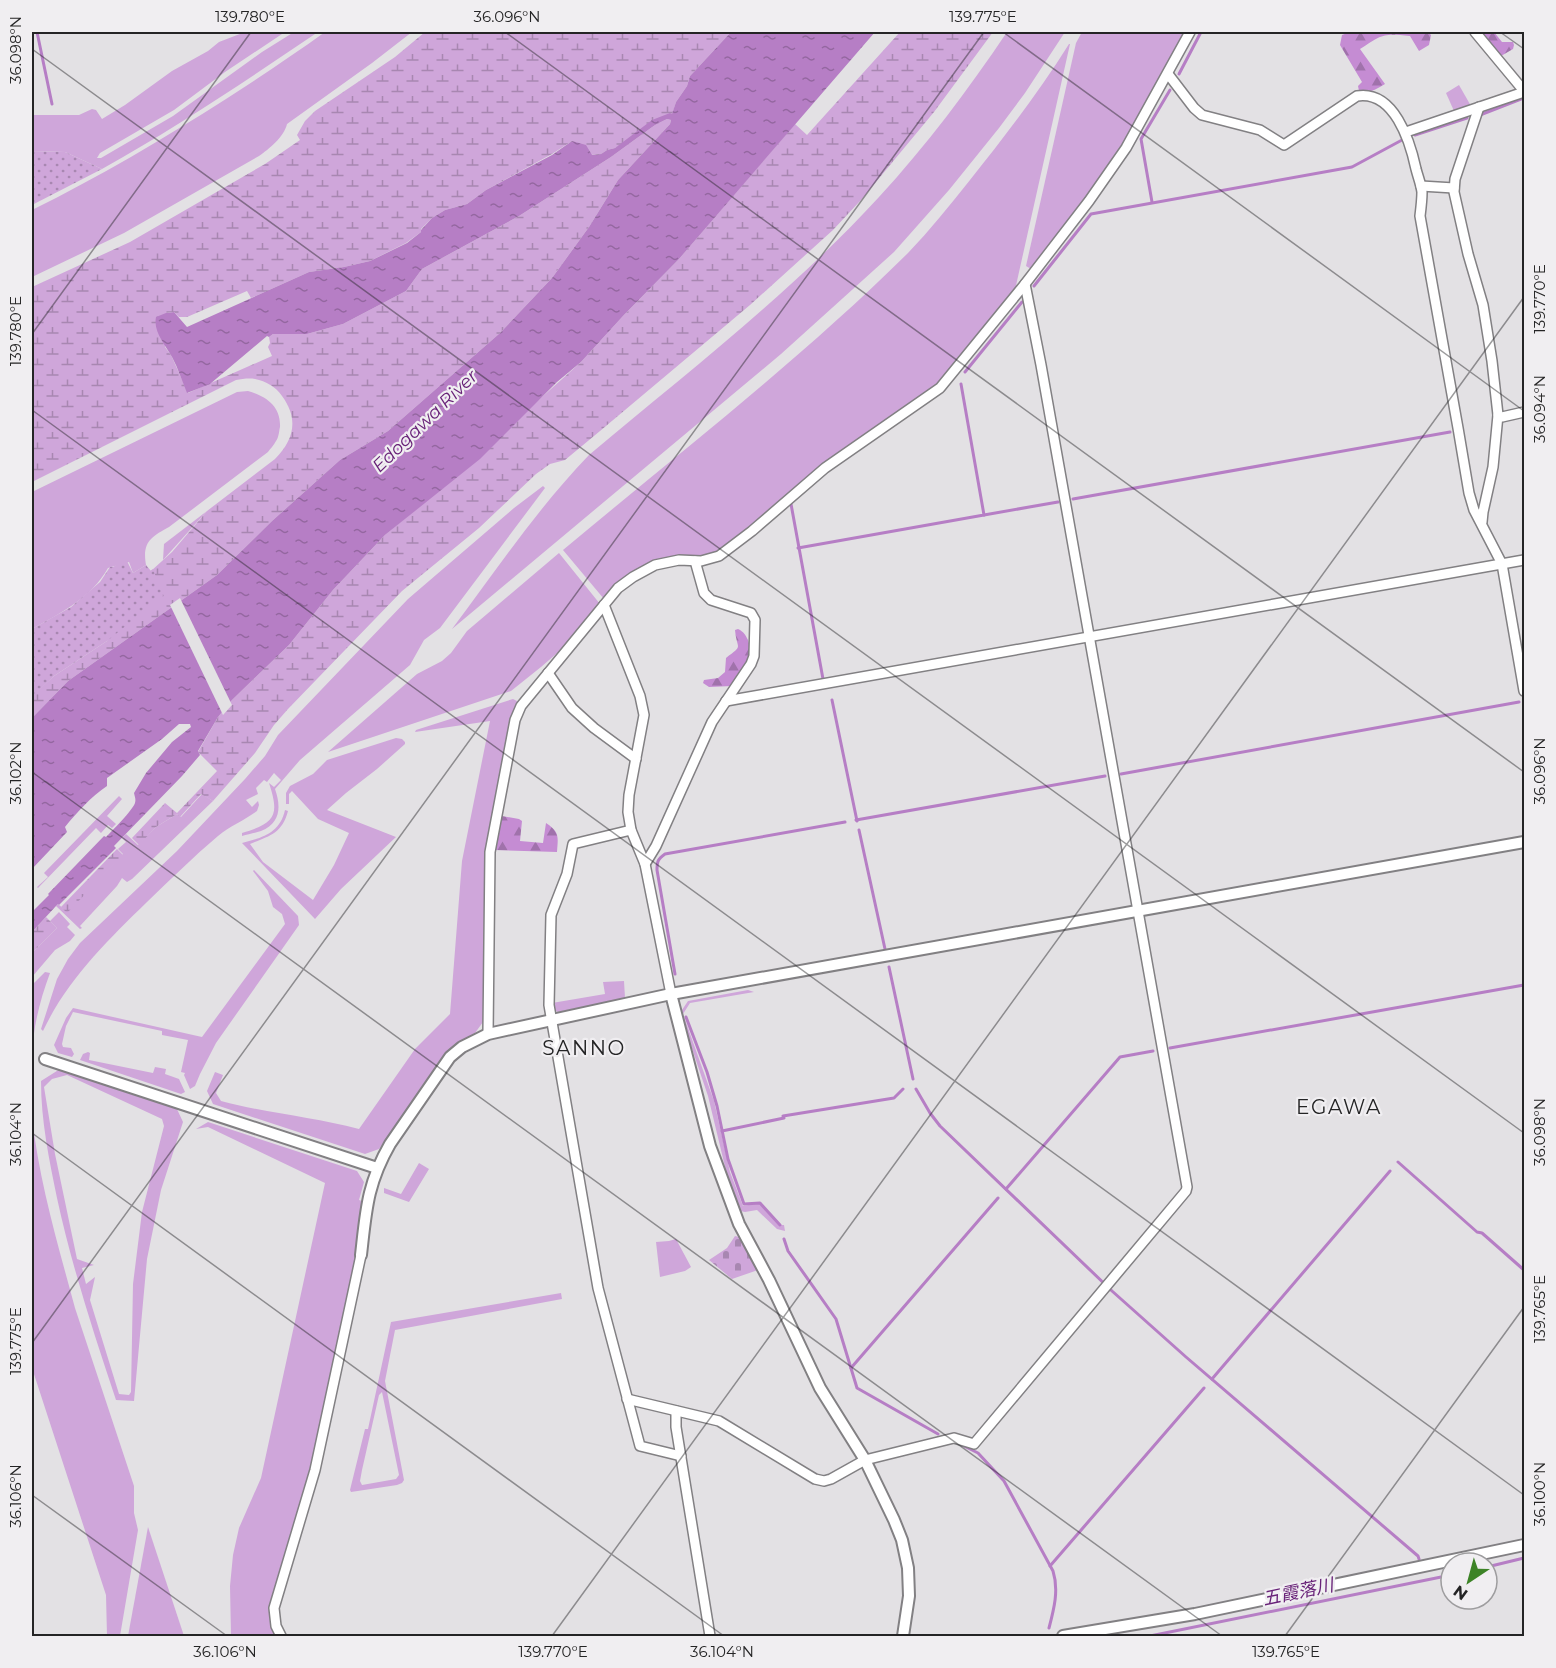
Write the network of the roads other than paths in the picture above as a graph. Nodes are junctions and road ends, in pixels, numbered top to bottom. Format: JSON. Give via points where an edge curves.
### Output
{"nodes":[{"id":1,"x":1190,"y":32,"type":"edge"},
{"id":2,"x":1475,"y":32,"type":"edge"},
{"id":3,"x":1168,"y":74,"type":"junction"},
{"id":4,"x":1524,"y":92,"type":"edge"},
{"id":5,"x":1479,"y":107,"type":"junction"},
{"id":6,"x":1406,"y":132,"type":"junction"},
{"id":7,"x":1421,"y":186,"type":"junction"},
{"id":8,"x":1454,"y":188,"type":"junction"},
{"id":9,"x":1024,"y":284,"type":"junction"},
{"id":10,"x":1524,"y":412,"type":"edge"},
{"id":11,"x":1498,"y":415,"type":"junction"},
{"id":12,"x":1482,"y":524,"type":"junction"},
{"id":13,"x":1524,"y":560,"type":"edge"},
{"id":14,"x":695,"y":561,"type":"junction"},
{"id":15,"x":1502,"y":564,"type":"junction"},
{"id":16,"x":604,"y":604,"type":"junction"},
{"id":17,"x":1090,"y":637,"type":"junction"},
{"id":18,"x":548,"y":673,"type":"junction"},
{"id":19,"x":1524,"y":691,"type":"edge"},
{"id":20,"x":726,"y":701,"type":"junction"},
{"id":21,"x":636,"y":759,"type":"junction"},
{"id":22,"x":631,"y":830,"type":"junction"},
{"id":23,"x":1524,"y":842,"type":"edge"},
{"id":24,"x":645,"y":864,"type":"junction"},
{"id":25,"x":1138,"y":911,"type":"junction"},
{"id":26,"x":671,"y":994,"type":"junction"},
{"id":27,"x":551,"y":1020,"type":"junction"},
{"id":28,"x":488,"y":1034,"type":"junction"},
{"id":29,"x":45,"y":1059,"type":"dead end"},
{"id":30,"x":377,"y":1168,"type":"junction"},
{"id":31,"x":362,"y":1255,"type":"joint"},
{"id":32,"x":627,"y":1399,"type":"junction"},
{"id":33,"x":676,"y":1411,"type":"junction"},
{"id":34,"x":681,"y":1455,"type":"junction"},
{"id":35,"x":865,"y":1460,"type":"junction"},
{"id":36,"x":1524,"y":1545,"type":"edge"},
{"id":37,"x":281,"y":1636,"type":"edge"},
{"id":38,"x":710,"y":1636,"type":"edge"},
{"id":39,"x":903,"y":1636,"type":"edge"},
{"id":40,"x":1063,"y":1636,"type":"edge"}],
"edges":[{"from":1,"to":3,"type":"street"},
{"from":2,"to":4,"type":"street"},
{"from":3,"to":6,"type":"street","via":[[1203,115],[1260,130],[1284,145],[1357,96],[1366,94],[1387,105]]},
{"from":3,"to":9,"type":"street","via":[[1126,148]]},
{"from":4,"to":5,"type":"street"},
{"from":5,"to":6,"type":"street"},
{"from":5,"to":8,"type":"street"},
{"from":6,"to":7,"type":"street"},
{"from":7,"to":8,"type":"street"},
{"from":7,"to":12,"type":"street","via":[[1420,216],[1468,493]]},
{"from":8,"to":11,"type":"street","via":[[1483,305]]},
{"from":9,"to":14,"type":"street","via":[[935,392],[825,468],[719,556]]},
{"from":9,"to":17,"type":"street"},
{"from":10,"to":11,"type":"street"},
{"from":11,"to":12,"type":"street"},
{"from":12,"to":15,"type":"street"},
{"from":13,"to":15,"type":"street"},
{"from":14,"to":16,"type":"street","via":[[655,565],[618,588]]},
{"from":14,"to":20,"type":"street","via":[[704,593],[711,600],[751,613],[755,620],[754,656]]},
{"from":15,"to":17,"type":"street"},
{"from":15,"to":19,"type":"street"},
{"from":16,"to":18,"type":"street"},
{"from":16,"to":21,"type":"street","via":[[644,715]]},
{"from":17,"to":20,"type":"street"},
{"from":17,"to":25,"type":"street"},
{"from":18,"to":21,"type":"street","via":[[572,708]]},
{"from":18,"to":28,"type":"street","via":[[521,706],[515,720],[490,852]]},
{"from":20,"to":24,"type":"street","via":[[712,722]]},
{"from":21,"to":22,"type":"street","via":[[629,795]]},
{"from":22,"to":24,"type":"street"},
{"from":22,"to":27,"type":"street","via":[[573,844],[567,874],[551,915]]},
{"from":23,"to":25,"type":"street"},
{"from":24,"to":26,"type":"street"},
{"from":25,"to":26,"type":"street"},
{"from":25,"to":35,"type":"street","via":[[1187,1187],[1184,1195],[974,1444],[954,1438]]},
{"from":26,"to":27,"type":"street"},
{"from":26,"to":35,"type":"street","via":[[710,1146],[735,1215],[820,1388]]},
{"from":27,"to":28,"type":"street"},
{"from":27,"to":32,"type":"street","via":[[598,1288]]},
{"from":28,"to":30,"type":"street","via":[[450,1058]]},
{"from":29,"to":30,"type":"street"},
{"from":30,"to":31,"type":"street","via":[[367,1204]]},
{"from":31,"to":37,"type":"street","via":[[315,1470],[274,1608]]},
{"from":32,"to":33,"type":"street"},
{"from":32,"to":34,"type":"street","via":[[639,1446]]},
{"from":33,"to":34,"type":"street"},
{"from":33,"to":35,"type":"street","via":[[719,1421],[824,1482]]},
{"from":34,"to":38,"type":"street"},
{"from":35,"to":39,"type":"street","via":[[894,1520],[906,1556],[909,1596]]},
{"from":36,"to":40,"type":"street","via":[[1195,1614]]}]}
